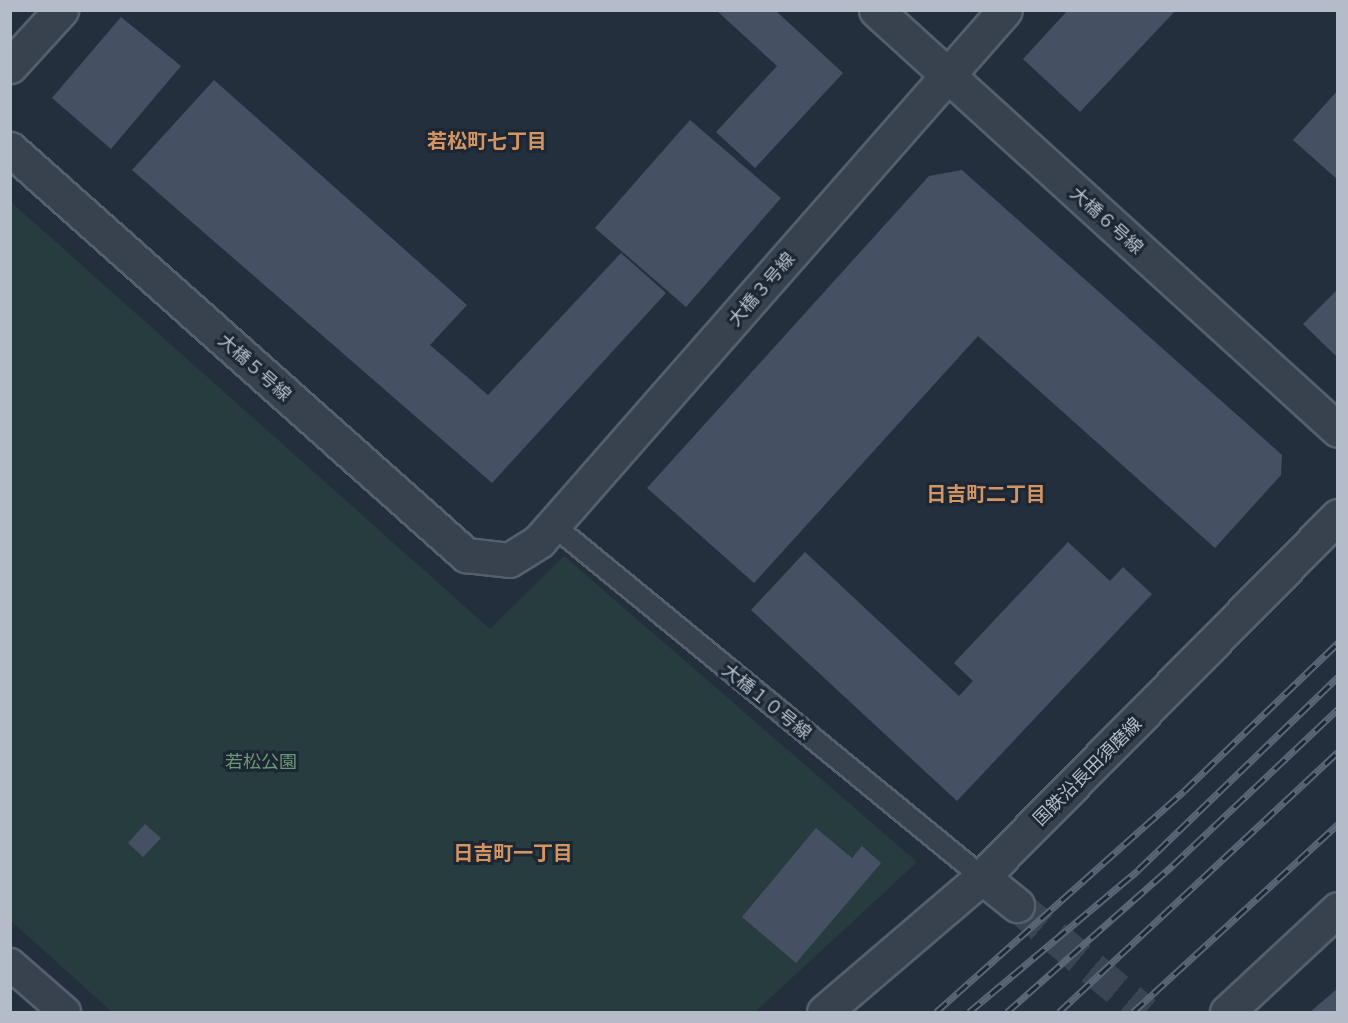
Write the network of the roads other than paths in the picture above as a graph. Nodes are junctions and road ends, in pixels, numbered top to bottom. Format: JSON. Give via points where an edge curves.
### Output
{"nodes":[{"id":1,"x":61,"y":10,"type":"edge"},
{"id":2,"x":876,"y":10,"type":"edge"},
{"id":3,"x":1005,"y":10,"type":"edge"},
{"id":4,"x":10,"y":66,"type":"edge"},
{"id":5,"x":949,"y":75,"type":"junction"},
{"id":6,"x":10,"y":149,"type":"edge"},
{"id":7,"x":1338,"y":430,"type":"edge"},
{"id":8,"x":1338,"y":516,"type":"edge"},
{"id":9,"x":553,"y":525,"type":"junction"},
{"id":10,"x":509,"y":560,"type":"joint"},
{"id":11,"x":982,"y":877,"type":"junction"},
{"id":12,"x":1017,"y":905,"type":"tunnel mouth"},
{"id":13,"x":1338,"y":909,"type":"edge"},
{"id":14,"x":10,"y":964,"type":"edge"},
{"id":15,"x":65,"y":1012,"type":"edge"},
{"id":16,"x":825,"y":1012,"type":"edge"},
{"id":17,"x":1227,"y":1012,"type":"edge"}],
"edges":[{"from":1,"to":4,"type":"street"},
{"from":2,"to":5,"type":"street","name":"大橋６号線"},
{"from":3,"to":5,"type":"street","name":"大橋３号線"},
{"from":5,"to":7,"type":"street","name":"大橋６号線"},
{"from":5,"to":9,"type":"street","name":"大橋３号線"},
{"from":6,"to":10,"type":"street","name":"大橋５号線","via":[[466,555]]},
{"from":8,"to":11,"type":"street","name":"国鉄沿長田須磨線"},
{"from":9,"to":10,"type":"street","name":"大橋３号線","via":[[539,541]]},
{"from":9,"to":11,"type":"lane","name":"大橋１０号線"},
{"from":11,"to":12,"type":"street"},
{"from":11,"to":16,"type":"street","name":"国鉄沿長田須磨線"},
{"from":13,"to":17,"type":"street"},
{"from":14,"to":15,"type":"street"}]}
